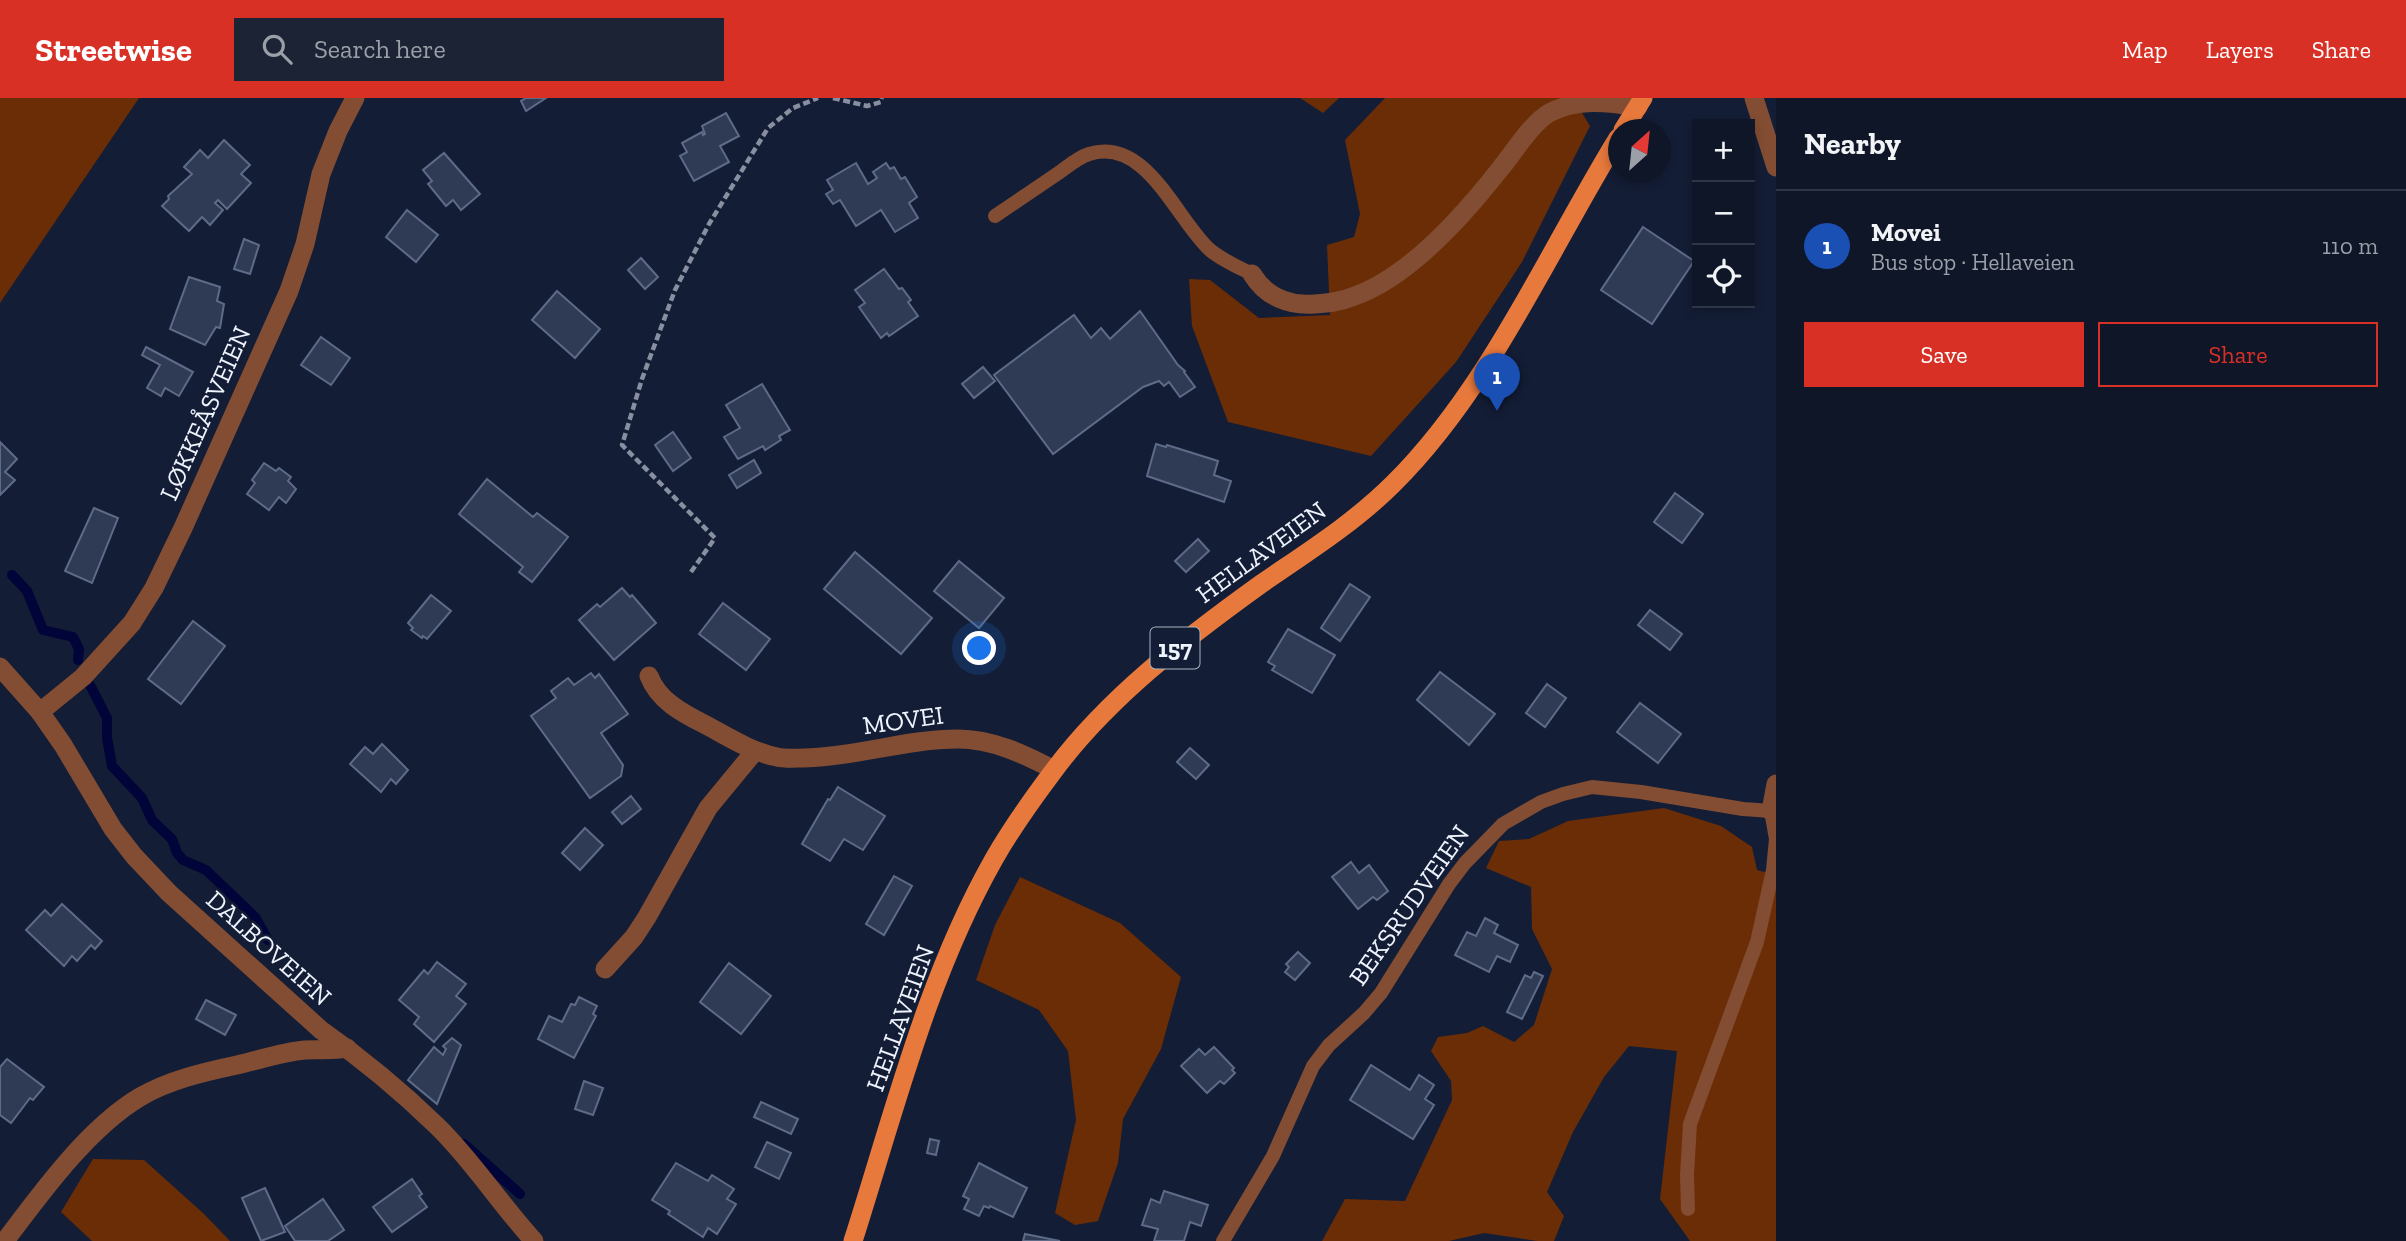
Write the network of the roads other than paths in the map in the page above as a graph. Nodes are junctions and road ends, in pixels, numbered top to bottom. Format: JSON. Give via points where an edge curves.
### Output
{"nodes":[{"id":1,"x":355,"y":98,"type":"edge"},
{"id":2,"x":1754,"y":98,"type":"edge"},
{"id":3,"x":1641,"y":102,"type":"edge"},
{"id":4,"x":1630,"y":119,"type":"edge"},
{"id":5,"x":1608,"y":157,"type":"edge"},
{"id":6,"x":1776,"y":167,"type":"edge"},
{"id":7,"x":995,"y":216,"type":"dead end"},
{"id":8,"x":1252,"y":274,"type":"joint"},
{"id":9,"x":2,"y":675,"type":"edge"},
{"id":10,"x":649,"y":676,"type":"dead end"},
{"id":11,"x":40,"y":712,"type":"junction"},
{"id":12,"x":755,"y":751,"type":"junction"},
{"id":13,"x":1054,"y":770,"type":"junction"},
{"id":14,"x":1776,"y":785,"type":"edge"},
{"id":15,"x":1771,"y":811,"type":"junction"},
{"id":16,"x":605,"y":969,"type":"dead end"},
{"id":17,"x":348,"y":1048,"type":"junction"},
{"id":18,"x":1688,"y":1209,"type":"dead end"},
{"id":19,"x":5,"y":1241,"type":"edge"},
{"id":20,"x":534,"y":1241,"type":"edge"},
{"id":21,"x":853,"y":1241,"type":"edge"},
{"id":22,"x":1223,"y":1241,"type":"edge"}],
"edges":[{"from":1,"to":11,"type":"street","name":"LØKKEÅSVEIEN","via":[[321,174],[289,291],[154,589],[132,623],[83,677]]},
{"from":2,"to":6,"type":"street"},
{"from":3,"to":4,"type":"main road"},
{"from":3,"to":8,"type":"street","via":[[1566,104],[1546,115],[1444,232],[1399,272],[1354,297],[1317,304],[1290,303],[1259,287]]},
{"from":5,"to":13,"type":"main road","name":"HELLAVEIEN","number":"157","via":[[1499,345],[1415,461],[1361,512],[1149,670]]},
{"from":7,"to":8,"type":"lane","via":[[1073,162],[1112,151],[1133,159],[1151,176],[1212,251]]},
{"from":9,"to":11,"type":"street","name":"DALBOVEIEN"},
{"from":10,"to":12,"type":"street","name":"MOVEI","via":[[663,699]]},
{"from":11,"to":17,"type":"street","name":"DALBOVEIEN","via":[[134,856],[321,1030]]},
{"from":12,"to":13,"type":"street","name":"MOVEI","via":[[779,758],[831,758],[960,739],[1002,745]]},
{"from":12,"to":16,"type":"street","via":[[708,808],[647,917]]},
{"from":13,"to":21,"type":"main road","name":"HELLAVEIEN","number":"157","via":[[994,860],[950,952]]},
{"from":14,"to":15,"type":"street"},
{"from":15,"to":18,"type":"lane","via":[[1776,839],[1773,870],[1756,942],[1690,1124]]},
{"from":15,"to":22,"type":"lane","name":"BEKSRUDVEIEN","via":[[1592,787],[1541,802],[1503,824],[1449,884],[1381,993],[1313,1066],[1273,1156]]},
{"from":17,"to":19,"type":"street","via":[[275,1056],[198,1075],[140,1097],[63,1166]]},
{"from":17,"to":20,"type":"street","name":"DALBOVEIEN","via":[[438,1126]]}]}
